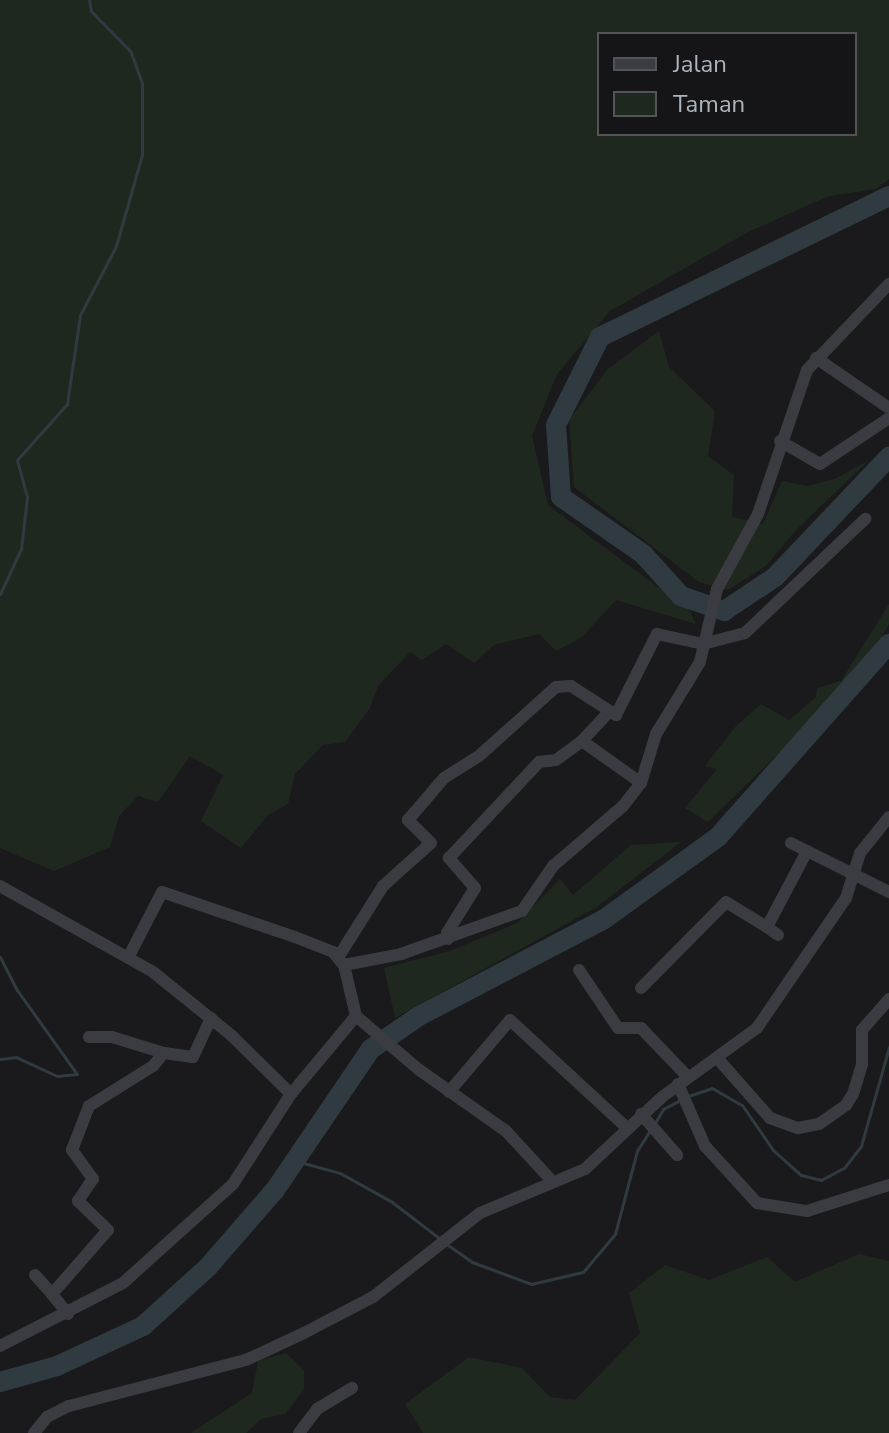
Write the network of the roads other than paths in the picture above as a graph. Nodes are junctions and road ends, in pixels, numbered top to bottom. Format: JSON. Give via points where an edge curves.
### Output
{"nodes":[{"id":1,"x":889,"y":284,"type":"edge"},
{"id":2,"x":816,"y":358,"type":"junction"},
{"id":3,"x":889,"y":408,"type":"edge"},
{"id":4,"x":889,"y":418,"type":"edge"},
{"id":5,"x":780,"y":441,"type":"junction"},
{"id":6,"x":865,"y":519,"type":"dead end"},
{"id":7,"x":703,"y":644,"type":"junction"},
{"id":8,"x":607,"y":714,"type":"junction"},
{"id":9,"x":582,"y":741,"type":"junction"},
{"id":10,"x":641,"y":783,"type":"junction"},
{"id":11,"x":889,"y":817,"type":"edge"},
{"id":12,"x":431,"y":843,"type":"junction"},
{"id":13,"x":791,"y":843,"type":"dead end"},
{"id":14,"x":807,"y":851,"type":"junction"},
{"id":15,"x":449,"y":858,"type":"junction"},
{"id":16,"x":855,"y":871,"type":"junction"},
{"id":17,"x":0,"y":886,"type":"edge"},
{"id":18,"x":889,"y":892,"type":"edge"},
{"id":19,"x":448,"y":939,"type":"junction"},
{"id":20,"x":129,"y":956,"type":"junction"},
{"id":21,"x":341,"y":960,"type":"junction"},
{"id":22,"x":579,"y":970,"type":"dead end"},
{"id":23,"x":641,"y":988,"type":"dead end"},
{"id":24,"x":889,"y":999,"type":"edge"},
{"id":25,"x":356,"y":1016,"type":"junction"},
{"id":26,"x":211,"y":1018,"type":"junction"},
{"id":27,"x":89,"y":1037,"type":"dead end"},
{"id":28,"x":164,"y":1053,"type":"junction"},
{"id":29,"x":718,"y":1059,"type":"junction"},
{"id":30,"x":683,"y":1087,"type":"junction"},
{"id":31,"x":449,"y":1092,"type":"junction"},
{"id":32,"x":291,"y":1094,"type":"junction"},
{"id":33,"x":644,"y":1117,"type":"junction"},
{"id":34,"x":626,"y":1127,"type":"junction"},
{"id":35,"x":677,"y":1155,"type":"dead end"},
{"id":36,"x":553,"y":1182,"type":"junction"},
{"id":37,"x":889,"y":1185,"type":"edge"},
{"id":38,"x":35,"y":1275,"type":"dead end"},
{"id":39,"x":52,"y":1294,"type":"junction"},
{"id":40,"x":68,"y":1314,"type":"junction"},
{"id":41,"x":0,"y":1346,"type":"edge"},
{"id":42,"x":352,"y":1388,"type":"dead end"},
{"id":43,"x":34,"y":1433,"type":"edge"},
{"id":44,"x":299,"y":1433,"type":"edge"}],
"edges":[{"from":1,"to":2,"type":"street"},
{"from":2,"to":3,"type":"street"},
{"from":2,"to":5,"type":"street"},
{"from":4,"to":5,"type":"street","via":[[820,464]]},
{"from":5,"to":7,"type":"street","via":[[758,514],[717,589]]},
{"from":6,"to":7,"type":"street","via":[[754,628]]},
{"from":7,"to":8,"type":"street","via":[[657,634],[648,644],[624,707],[616,715]]},
{"from":7,"to":10,"type":"street","via":[[700,662],[656,734]]},
{"from":8,"to":9,"type":"street"},
{"from":8,"to":12,"type":"street","via":[[571,686],[556,687],[479,756],[444,778],[415,811],[408,823]]},
{"from":9,"to":10,"type":"street"},
{"from":9,"to":15,"type":"street","via":[[556,760],[539,762]]},
{"from":10,"to":19,"type":"street","via":[[623,806],[553,866],[522,911]]},
{"from":11,"to":16,"type":"street","via":[[866,843]]},
{"from":12,"to":15,"type":"street"},
{"from":12,"to":21,"type":"street","via":[[383,886]]},
{"from":13,"to":14,"type":"street"},
{"from":14,"to":16,"type":"street"},
{"from":14,"to":23,"type":"street","via":[[773,931],[726,902]]},
{"from":15,"to":19,"type":"street","via":[[475,888]]},
{"from":16,"to":18,"type":"street"},
{"from":16,"to":29,"type":"street","via":[[846,898],[776,1005],[741,1045]]},
{"from":17,"to":20,"type":"street"},
{"from":19,"to":21,"type":"street"},
{"from":20,"to":21,"type":"street","via":[[162,892]]},
{"from":20,"to":26,"type":"street"},
{"from":21,"to":25,"type":"street"},
{"from":22,"to":30,"type":"street","via":[[618,1028],[641,1028]]},
{"from":24,"to":29,"type":"street","via":[[863,1027],[862,1064],[853,1094],[819,1124],[798,1128],[770,1118]]},
{"from":25,"to":31,"type":"street"},
{"from":25,"to":32,"type":"street"},
{"from":26,"to":28,"type":"street","via":[[193,1057]]},
{"from":26,"to":32,"type":"street"},
{"from":27,"to":28,"type":"street","via":[[112,1037]]},
{"from":28,"to":39,"type":"street","via":[[153,1066],[89,1106],[72,1150],[93,1179],[78,1201],[108,1230]]},
{"from":29,"to":30,"type":"street"},
{"from":30,"to":33,"type":"street"},
{"from":30,"to":37,"type":"street","via":[[705,1146],[757,1203],[807,1211]]},
{"from":31,"to":34,"type":"street","via":[[510,1020]]},
{"from":31,"to":36,"type":"street","via":[[518,1140]]},
{"from":32,"to":40,"type":"street","via":[[233,1184],[123,1283]]},
{"from":33,"to":34,"type":"street"},
{"from":33,"to":35,"type":"street"},
{"from":34,"to":36,"type":"street","via":[[585,1169]]},
{"from":36,"to":43,"type":"street","via":[[507,1198],[446,1236],[373,1297],[304,1333],[246,1360],[69,1406],[47,1417]]},
{"from":38,"to":39,"type":"street"},
{"from":39,"to":40,"type":"street"},
{"from":40,"to":41,"type":"street"},
{"from":42,"to":44,"type":"street","via":[[317,1409]]}]}
